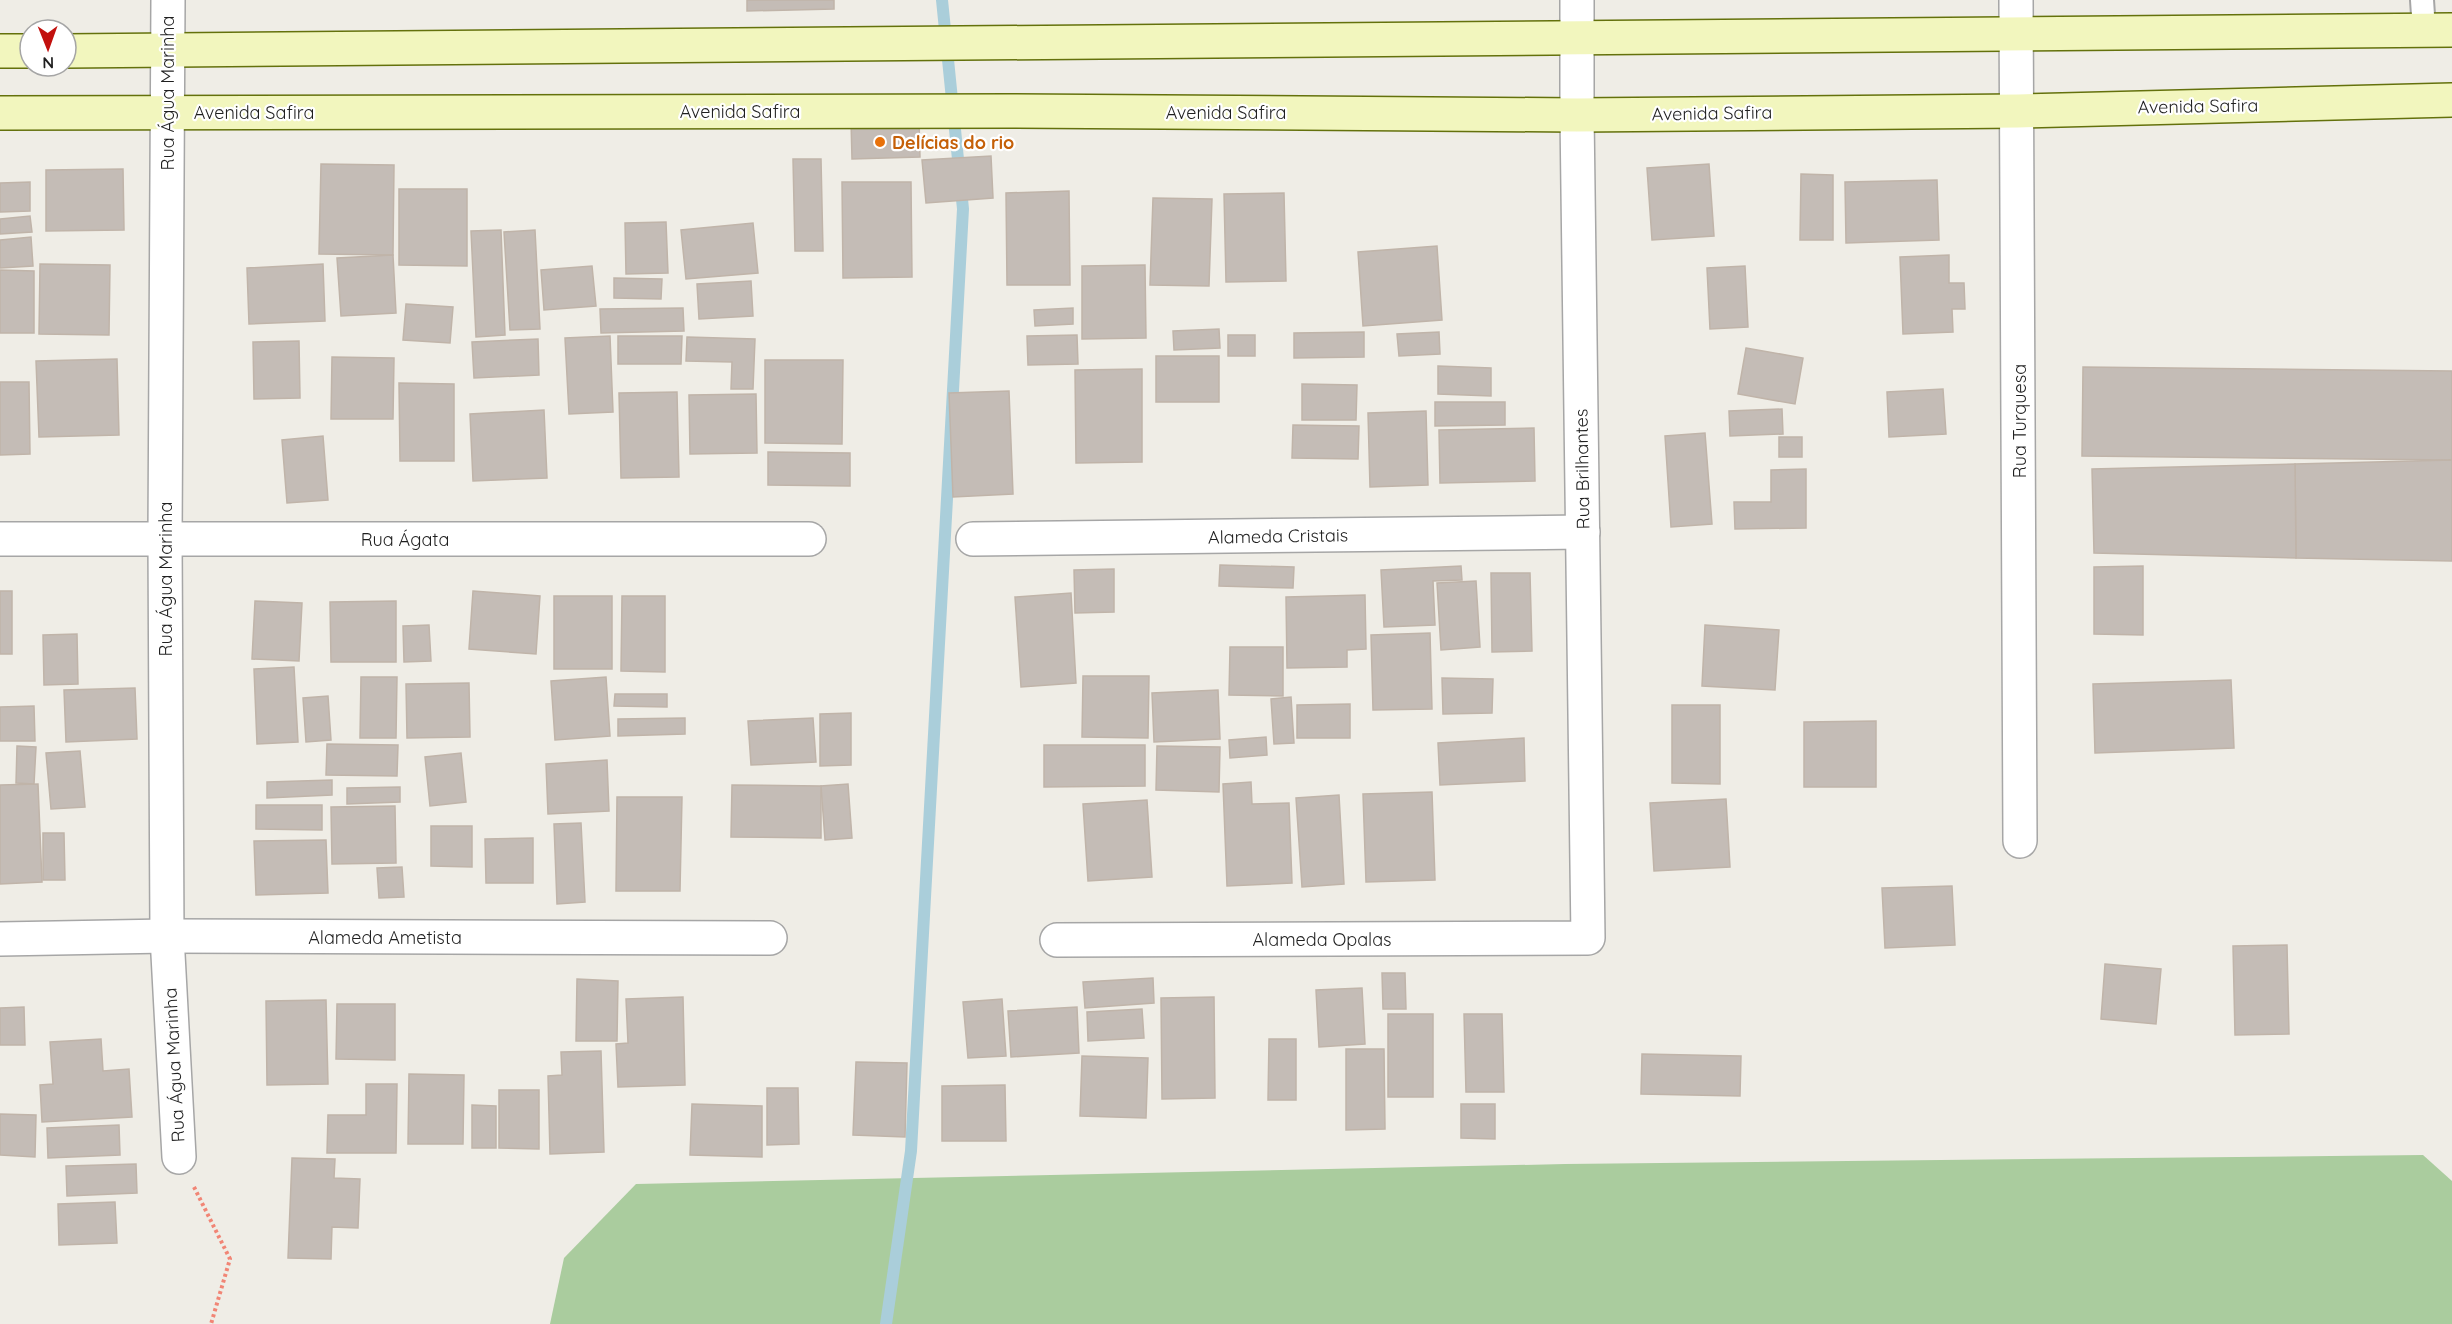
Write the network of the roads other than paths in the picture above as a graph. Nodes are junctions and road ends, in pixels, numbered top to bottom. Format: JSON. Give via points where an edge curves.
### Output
{"nodes":[{"id":1,"x":168,"y":0,"type":"edge"},
{"id":2,"x":1577,"y":0,"type":"edge"},
{"id":3,"x":2017,"y":16,"type":"edge"},
{"id":4,"x":2433,"y":20,"type":"edge"},
{"id":5,"x":1578,"y":38,"type":"junction"},
{"id":6,"x":0,"y":51,"type":"edge"},
{"id":7,"x":18,"y":51,"type":"edge"},
{"id":8,"x":78,"y":51,"type":"edge"},
{"id":9,"x":166,"y":51,"type":"junction"},
{"id":10,"x":2452,"y":100,"type":"edge"},
{"id":11,"x":2018,"y":111,"type":"junction"},
{"id":12,"x":168,"y":112,"type":"junction"},
{"id":13,"x":0,"y":113,"type":"edge"},
{"id":14,"x":1577,"y":114,"type":"junction"},
{"id":15,"x":1583,"y":532,"type":"junction"},
{"id":16,"x":165,"y":538,"type":"junction"},
{"id":17,"x":0,"y":539,"type":"edge"},
{"id":18,"x":809,"y":539,"type":"dead end"},
{"id":19,"x":973,"y":539,"type":"dead end"},
{"id":20,"x":2020,"y":842,"type":"dead end"},
{"id":21,"x":167,"y":936,"type":"junction"},
{"id":22,"x":770,"y":938,"type":"dead end"},
{"id":23,"x":1588,"y":938,"type":"joint"},
{"id":24,"x":0,"y":939,"type":"edge"},
{"id":25,"x":1057,"y":940,"type":"dead end"},
{"id":26,"x":179,"y":1157,"type":"road end"}],
"edges":[{"from":1,"to":9,"type":"street","name":"Rua Água Marinha"},
{"from":2,"to":5,"type":"street","name":"Rua Brilhantes"},
{"from":3,"to":4,"type":"street"},
{"from":3,"to":5,"type":"street"},
{"from":3,"to":11,"type":"street","name":"Rua Turquesa"},
{"from":5,"to":9,"type":"street"},
{"from":5,"to":14,"type":"street","name":"Rua Brilhantes"},
{"from":6,"to":7,"type":"street"},
{"from":8,"to":9,"type":"street"},
{"from":9,"to":12,"type":"street","name":"Rua Água Marinha"},
{"from":10,"to":11,"type":"street","name":"Avenida Safira"},
{"from":11,"to":14,"type":"street","name":"Avenida Safira"},
{"from":11,"to":20,"type":"street","name":"Rua Turquesa"},
{"from":12,"to":13,"type":"street","name":"Avenida Safira"},
{"from":12,"to":14,"type":"street","name":"Avenida Safira"},
{"from":12,"to":16,"type":"street","name":"Rua Água Marinha"},
{"from":14,"to":15,"type":"street","name":"Rua Brilhantes"},
{"from":15,"to":19,"type":"street","name":"Alameda Cristais"},
{"from":15,"to":23,"type":"street","name":"Rua Brilhantes"},
{"from":16,"to":17,"type":"street","name":"Rua Ágata"},
{"from":16,"to":18,"type":"street","name":"Rua Ágata"},
{"from":16,"to":21,"type":"street","name":"Rua Água Marinha"},
{"from":21,"to":22,"type":"street","name":"Alameda Ametista"},
{"from":21,"to":24,"type":"street","name":"Alameda Ametista"},
{"from":21,"to":26,"type":"street","name":"Rua Água Marinha"},
{"from":23,"to":25,"type":"street","name":"Alameda Opalas"}]}
